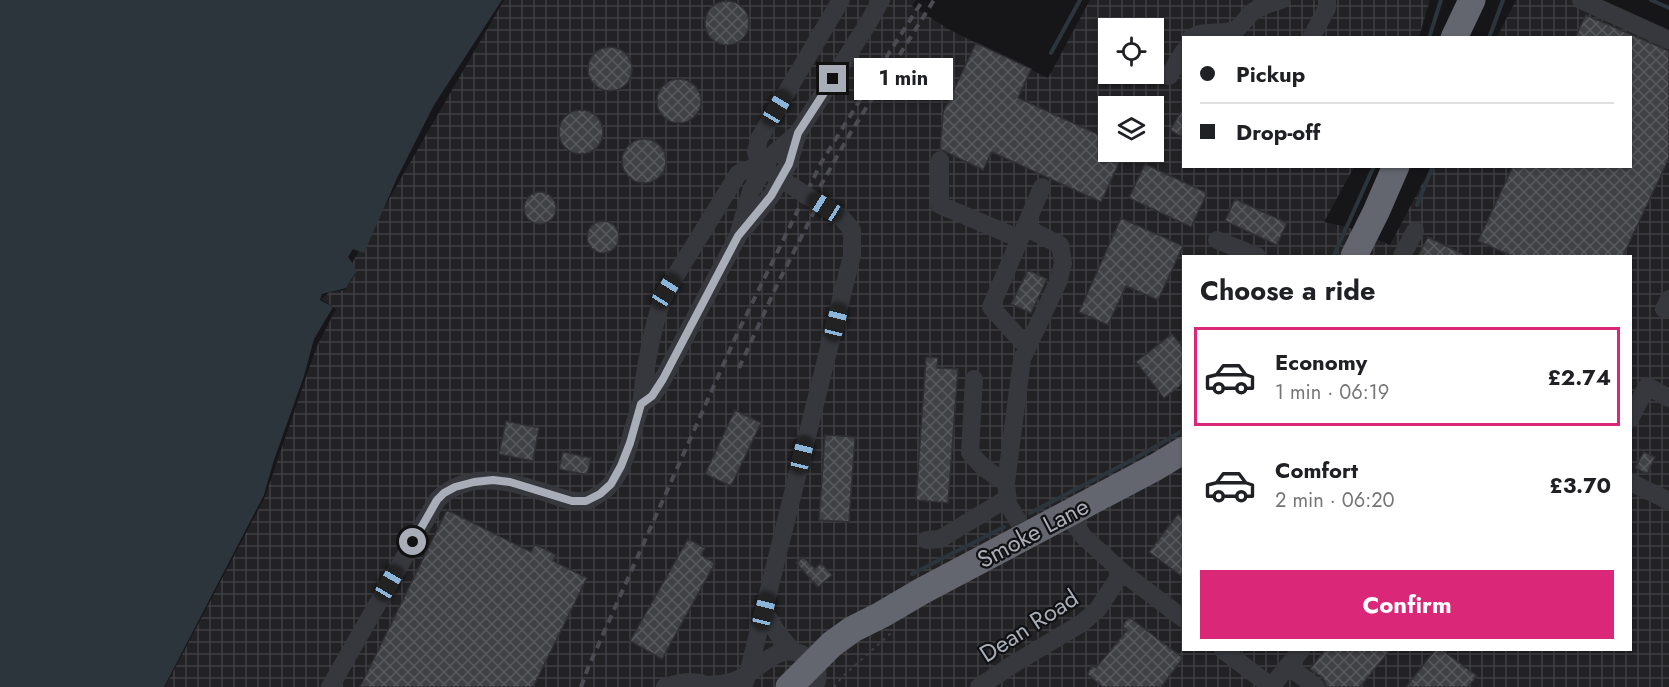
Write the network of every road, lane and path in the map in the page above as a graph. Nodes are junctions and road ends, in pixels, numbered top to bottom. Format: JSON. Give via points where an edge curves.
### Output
{"nodes":[{"id":1,"x":841,"y":0,"type":"edge"},
{"id":2,"x":880,"y":0,"type":"edge"},
{"id":3,"x":1281,"y":0,"type":"edge"},
{"id":4,"x":1327,"y":0,"type":"edge"},
{"id":5,"x":1472,"y":0,"type":"edge"},
{"id":6,"x":1581,"y":0,"type":"edge"},
{"id":7,"x":1196,"y":36,"type":"edge"},
{"id":8,"x":1312,"y":36,"type":"edge"},
{"id":9,"x":1455,"y":36,"type":"edge"},
{"id":10,"x":1669,"y":40,"type":"edge"},
{"id":11,"x":1182,"y":54,"type":"edge"},
{"id":12,"x":1169,"y":76,"type":"dead end"},
{"id":13,"x":940,"y":160,"type":"dead end"},
{"id":14,"x":760,"y":166,"type":"junction"},
{"id":15,"x":1395,"y":168,"type":"edge"},
{"id":16,"x":1042,"y":187,"type":"dead end"},
{"id":17,"x":1415,"y":231,"type":"dead end"},
{"id":18,"x":1022,"y":233,"type":"junction"},
{"id":19,"x":1217,"y":240,"type":"dead end"},
{"id":20,"x":1254,"y":255,"type":"edge"},
{"id":21,"x":1354,"y":255,"type":"edge"},
{"id":22,"x":1403,"y":255,"type":"edge"},
{"id":23,"x":1027,"y":347,"type":"junction"},
{"id":24,"x":974,"y":379,"type":"dead end"},
{"id":25,"x":1669,"y":398,"type":"edge"},
{"id":26,"x":641,"y":404,"type":"junction"},
{"id":27,"x":1632,"y":415,"type":"edge"},
{"id":28,"x":1182,"y":451,"type":"edge"},
{"id":29,"x":1632,"y":483,"type":"edge"},
{"id":30,"x":1007,"y":490,"type":"junction"},
{"id":31,"x":1669,"y":501,"type":"edge"},
{"id":32,"x":1067,"y":515,"type":"junction"},
{"id":33,"x":1027,"y":536,"type":"junction"},
{"id":34,"x":927,"y":540,"type":"dead end"},
{"id":35,"x":1122,"y":572,"type":"junction"},
{"id":36,"x":764,"y":611,"type":"junction"},
{"id":37,"x":1182,"y":617,"type":"edge"},
{"id":38,"x":1224,"y":651,"type":"edge"},
{"id":39,"x":1300,"y":651,"type":"edge"},
{"id":40,"x":1288,"y":666,"type":"junction"},
{"id":41,"x":809,"y":670,"type":"edge"},
{"id":42,"x":745,"y":681,"type":"edge"},
{"id":43,"x":709,"y":686,"type":"edge"},
{"id":44,"x":986,"y":686,"type":"edge"},
{"id":45,"x":330,"y":687,"type":"edge"},
{"id":46,"x":665,"y":687,"type":"edge"},
{"id":47,"x":789,"y":687,"type":"edge"},
{"id":48,"x":1271,"y":687,"type":"edge"},
{"id":49,"x":1316,"y":687,"type":"edge"}],
"edges":[{"from":1,"to":14,"type":"street","via":[[759,139],[756,152]]},
{"from":2,"to":26,"type":"street","via":[[798,133],[789,164],[771,196],[738,236],[663,379]]},
{"from":3,"to":7,"type":"street","via":[[1255,10],[1234,30]]},
{"from":4,"to":8,"type":"street","via":[[1327,8]]},
{"from":5,"to":9,"type":"highway"},
{"from":6,"to":10,"type":"street"},
{"from":11,"to":12,"type":"street"},
{"from":13,"to":18,"type":"street","via":[[940,205]]},
{"from":14,"to":26,"type":"street","via":[[738,174],[666,291]]},
{"from":14,"to":36,"type":"street","bridge":true,"via":[[841,218],[852,230],[852,255]]},
{"from":15,"to":21,"type":"highway"},
{"from":16,"to":18,"type":"street"},
{"from":17,"to":22,"type":"street"},
{"from":18,"to":23,"type":"street","via":[[991,307]]},
{"from":18,"to":23,"type":"street","via":[[1060,245],[1064,263]]},
{"from":19,"to":20,"type":"street"},
{"from":23,"to":30,"type":"street","via":[[1022,359]]},
{"from":24,"to":30,"type":"street","via":[[970,453]]},
{"from":25,"to":27,"type":"street","via":[[1647,386]]},
{"from":26,"to":45,"type":"street","via":[[627,451],[611,484],[586,501],[572,501],[493,480],[444,493]]},
{"from":28,"to":32,"type":"highway","name":"Smoke Lane"},
{"from":29,"to":31,"type":"street"},
{"from":30,"to":33,"type":"street","via":[[1008,504]]},
{"from":30,"to":34,"type":"street","via":[[940,539]]},
{"from":32,"to":33,"type":"highway","name":"Smoke Lane"},
{"from":32,"to":35,"type":"street","via":[[1084,537]]},
{"from":33,"to":41,"type":"highway","name":"Smoke Lane","via":[[881,615]]},
{"from":35,"to":37,"type":"street"},
{"from":35,"to":44,"type":"street","name":"Dean Road","via":[[1098,609],[1082,623],[1015,663]]},
{"from":36,"to":41,"type":"street"},
{"from":36,"to":42,"type":"street"},
{"from":38,"to":48,"type":"street"},
{"from":39,"to":40,"type":"street"},
{"from":40,"to":48,"type":"street"},
{"from":40,"to":49,"type":"street"},
{"from":41,"to":42,"type":"street","via":[[772,656]]},
{"from":41,"to":47,"type":"highway","name":"Smoke Lane"},
{"from":42,"to":43,"type":"street"},
{"from":43,"to":46,"type":"street","via":[[689,681]]}]}
